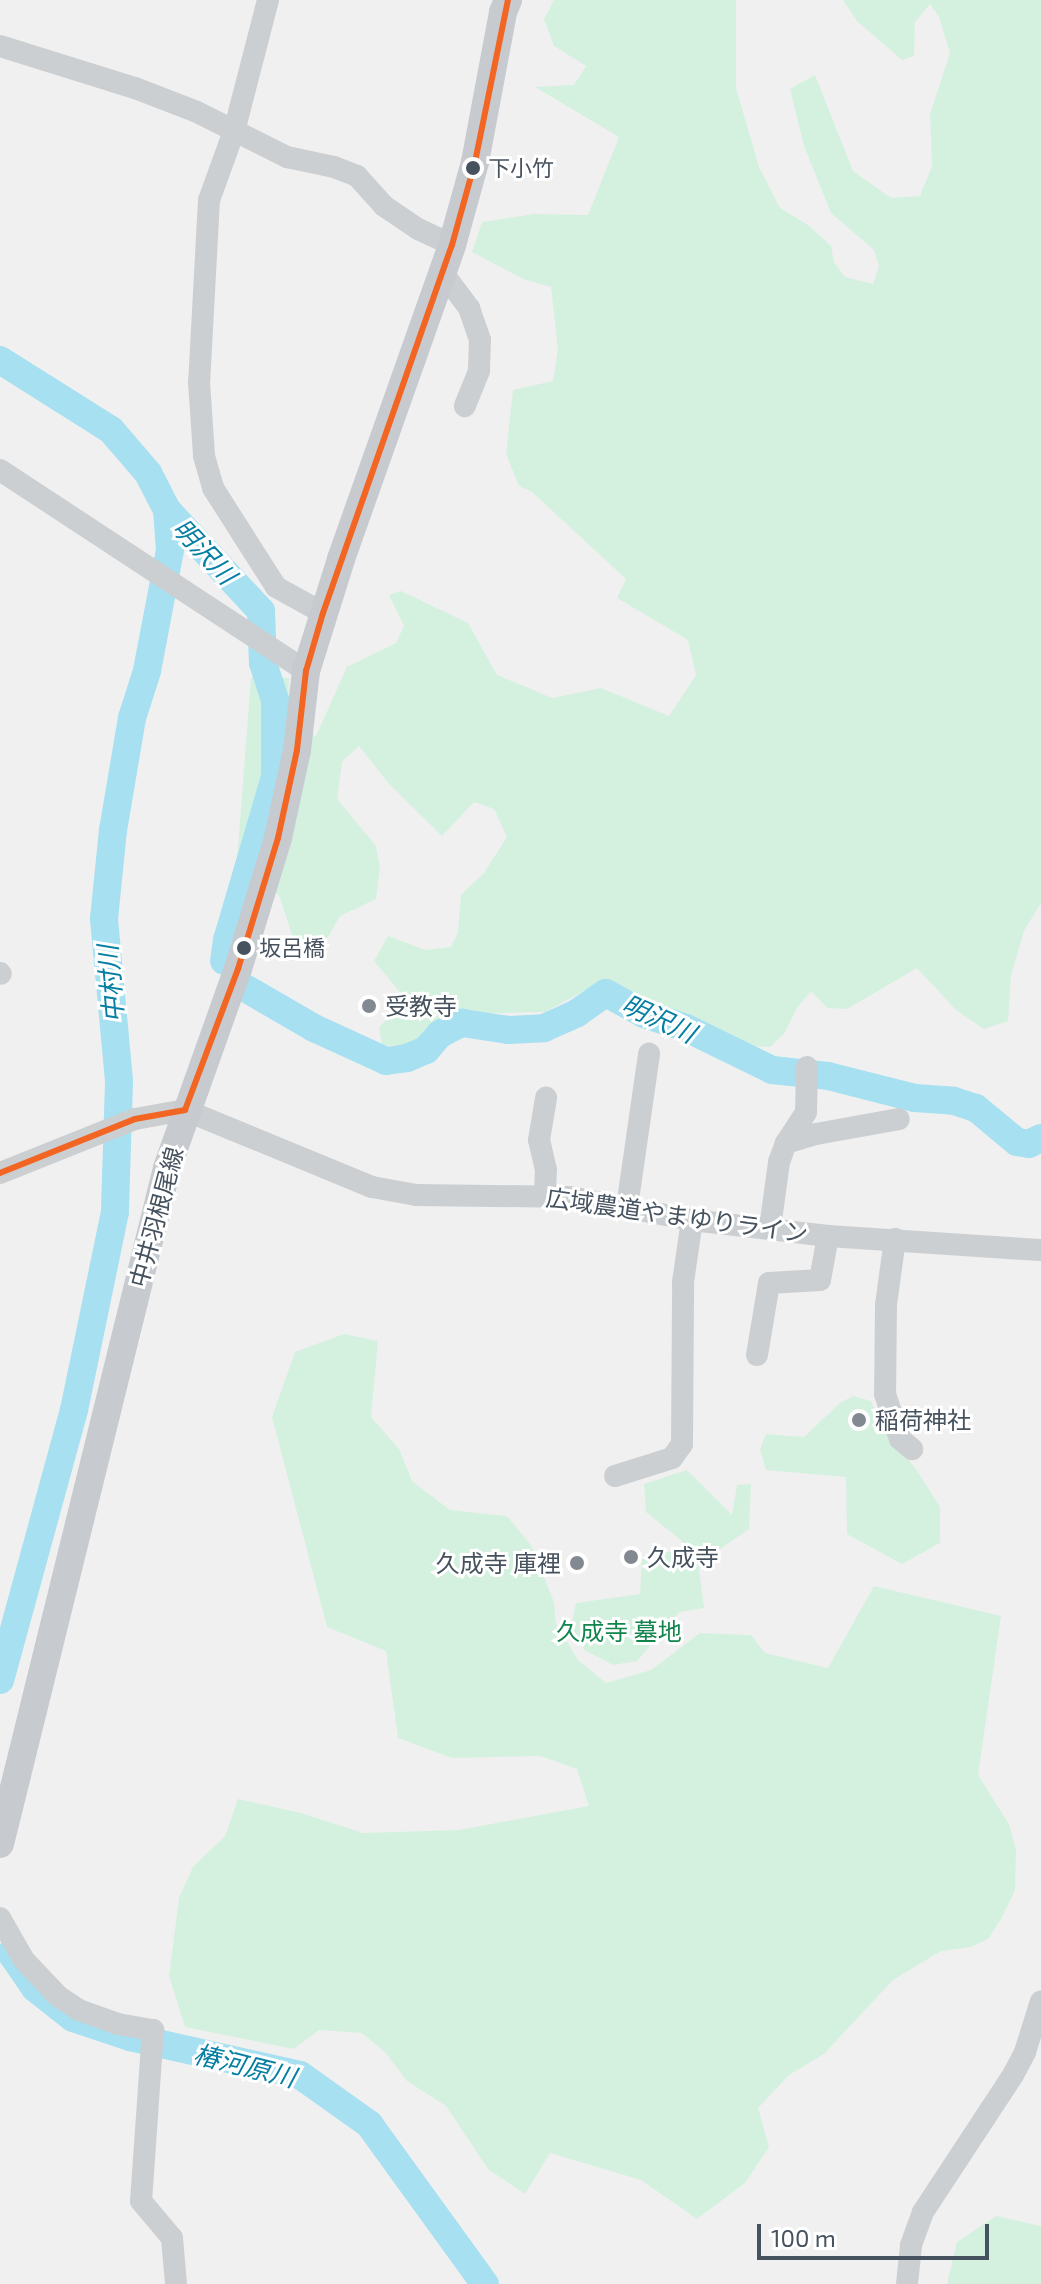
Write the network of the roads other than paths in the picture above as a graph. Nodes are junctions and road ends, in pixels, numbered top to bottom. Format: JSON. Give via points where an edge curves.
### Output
{"nodes":[{"id":1,"x":268,"y":0,"type":"edge"},
{"id":2,"x":508,"y":0,"type":"edge"},
{"id":3,"x":0,"y":46,"type":"edge"},
{"id":4,"x":234,"y":131,"type":"junction"},
{"id":5,"x":452,"y":245,"type":"junction"},
{"id":6,"x":443,"y":273,"type":"junction"},
{"id":7,"x":465,"y":406,"type":"dead end"},
{"id":8,"x":0,"y":470,"type":"edge"},
{"id":9,"x":323,"y":613,"type":"junction"},
{"id":10,"x":306,"y":671,"type":"junction"},
{"id":11,"x":649,"y":1054,"type":"dead end"},
{"id":12,"x":807,"y":1067,"type":"dead end"},
{"id":13,"x":546,"y":1098,"type":"dead end"},
{"id":14,"x":185,"y":1110,"type":"junction"},
{"id":15,"x":899,"y":1119,"type":"dead end"},
{"id":16,"x":786,"y":1143,"type":"junction"},
{"id":17,"x":0,"y":1173,"type":"edge"},
{"id":18,"x":545,"y":1195,"type":"junction"},
{"id":19,"x":627,"y":1207,"type":"junction"},
{"id":20,"x":692,"y":1220,"type":"junction"},
{"id":21,"x":770,"y":1228,"type":"junction"},
{"id":22,"x":828,"y":1236,"type":"junction"},
{"id":23,"x":895,"y":1239,"type":"junction"},
{"id":24,"x":1041,"y":1250,"type":"edge"},
{"id":25,"x":757,"y":1355,"type":"dead end"},
{"id":26,"x":912,"y":1449,"type":"dead end"},
{"id":27,"x":615,"y":1476,"type":"dead end"},
{"id":28,"x":0,"y":1844,"type":"edge"},
{"id":29,"x":0,"y":1918,"type":"edge"},
{"id":30,"x":1041,"y":2001,"type":"edge"},
{"id":31,"x":176,"y":2284,"type":"edge"},
{"id":32,"x":907,"y":2284,"type":"edge"}],
"edges":[{"from":1,"to":4,"type":"street"},
{"from":2,"to":5,"type":"main road","name":"中井羽根尾線"},
{"from":3,"to":4,"type":"street","via":[[135,88]]},
{"from":4,"to":5,"type":"street","via":[[287,157],[357,176],[384,206]]},
{"from":4,"to":9,"type":"street","via":[[209,200],[199,382],[204,456],[213,488],[276,587]]},
{"from":5,"to":6,"type":"main road","name":"中井羽根尾線"},
{"from":6,"to":7,"type":"street","via":[[469,308],[480,340],[479,371]]},
{"from":6,"to":9,"type":"main road","name":"中井羽根尾線"},
{"from":8,"to":10,"type":"street"},
{"from":9,"to":10,"type":"main road","name":"中井羽根尾線"},
{"from":10,"to":14,"type":"main road","name":"中井羽根尾線","via":[[297,750],[278,838],[238,969]]},
{"from":11,"to":19,"type":"street"},
{"from":12,"to":16,"type":"street","via":[[806,1112]]},
{"from":13,"to":18,"type":"street","via":[[539,1140]]},
{"from":14,"to":17,"type":"street","via":[[135,1119]]},
{"from":14,"to":18,"type":"street","name":"広域農道やまゆりライン","via":[[372,1187],[464,1198]]},
{"from":14,"to":28,"type":"main road","name":"中井羽根尾線"},
{"from":15,"to":16,"type":"street"},
{"from":16,"to":21,"type":"street"},
{"from":18,"to":19,"type":"street","name":"広域農道やまゆりライン"},
{"from":19,"to":20,"type":"street","name":"広域農道やまゆりライン"},
{"from":20,"to":21,"type":"street","name":"広域農道やまゆりライン"},
{"from":20,"to":27,"type":"street","via":[[682,1307],[682,1444],[672,1458]]},
{"from":21,"to":22,"type":"street","name":"広域農道やまゆりライン"},
{"from":22,"to":23,"type":"street","name":"広域農道やまゆりライン"},
{"from":22,"to":25,"type":"street","via":[[820,1280],[769,1283]]},
{"from":23,"to":24,"type":"street","name":"広域農道やまゆりライン"},
{"from":23,"to":26,"type":"street","via":[[886,1305],[885,1394],[900,1439]]},
{"from":29,"to":31,"type":"street","via":[[24,1960],[58,1996],[118,2024],[153,2030],[141,2201],[172,2238]]},
{"from":30,"to":32,"type":"street","via":[[1013,2075],[923,2212],[911,2245]]}]}
